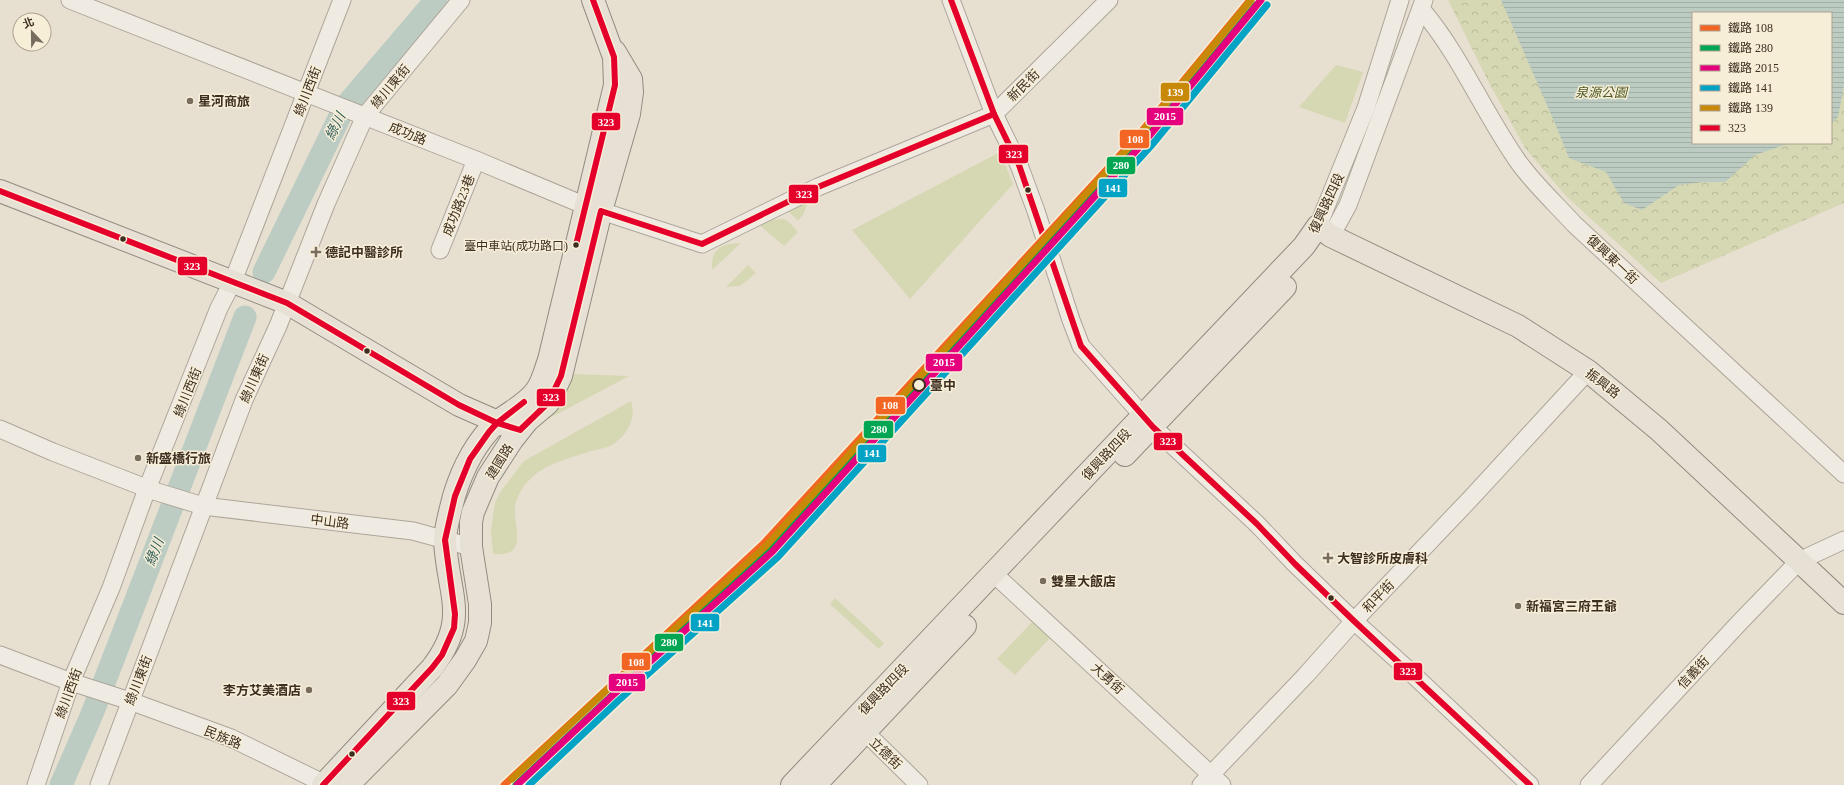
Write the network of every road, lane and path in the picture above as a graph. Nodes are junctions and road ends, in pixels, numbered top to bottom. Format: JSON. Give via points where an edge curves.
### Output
{"nodes":[{"id":1,"x":70,"y":0,"type":"edge"},
{"id":2,"x":342,"y":0,"type":"edge"},
{"id":3,"x":461,"y":0,"type":"edge"},
{"id":4,"x":593,"y":0,"type":"edge"},
{"id":5,"x":951,"y":0,"type":"edge"},
{"id":6,"x":1109,"y":0,"type":"edge"},
{"id":7,"x":1400,"y":0,"type":"edge"},
{"id":8,"x":1423,"y":5,"type":"edge"},
{"id":9,"x":306,"y":92,"type":"junction"},
{"id":10,"x":994,"y":114,"type":"junction"},
{"id":11,"x":364,"y":116,"type":"junction"},
{"id":12,"x":476,"y":160,"type":"junction"},
{"id":13,"x":0,"y":191,"type":"edge"},
{"id":14,"x":594,"y":209,"type":"junction"},
{"id":15,"x":1324,"y":231,"type":"junction"},
{"id":16,"x":702,"y":244,"type":"joint"},
{"id":17,"x":440,"y":250,"type":"dead end"},
{"id":18,"x":236,"y":283,"type":"junction"},
{"id":19,"x":282,"y":301,"type":"junction"},
{"id":20,"x":1588,"y":371,"type":"junction"},
{"id":21,"x":1147,"y":421,"type":"junction"},
{"id":22,"x":497,"y":423,"type":"junction"},
{"id":23,"x":0,"y":429,"type":"edge"},
{"id":24,"x":520,"y":430,"type":"junction"},
{"id":25,"x":1844,"y":474,"type":"edge"},
{"id":26,"x":151,"y":490,"type":"junction"},
{"id":27,"x":196,"y":504,"type":"junction"},
{"id":28,"x":445,"y":540,"type":"junction"},
{"id":29,"x":1844,"y":540,"type":"edge"},
{"id":30,"x":471,"y":547,"type":"junction"},
{"id":31,"x":1799,"y":561,"type":"junction"},
{"id":32,"x":998,"y":579,"type":"junction"},
{"id":33,"x":1844,"y":604,"type":"edge"},
{"id":34,"x":1354,"y":621,"type":"junction"},
{"id":35,"x":0,"y":655,"type":"edge"},
{"id":36,"x":76,"y":684,"type":"junction"},
{"id":37,"x":123,"y":699,"type":"junction"},
{"id":38,"x":859,"y":726,"type":"junction"},
{"id":39,"x":1211,"y":782,"type":"edge"},
{"id":40,"x":325,"y":784,"type":"edge"},
{"id":41,"x":36,"y":785,"type":"edge"},
{"id":42,"x":99,"y":785,"type":"edge"},
{"id":43,"x":348,"y":785,"type":"edge"},
{"id":44,"x":792,"y":785,"type":"edge"},
{"id":45,"x":814,"y":785,"type":"edge"},
{"id":46,"x":920,"y":785,"type":"edge"},
{"id":47,"x":1530,"y":785,"type":"edge"},
{"id":48,"x":1589,"y":785,"type":"edge"}],
"edges":[{"from":1,"to":9,"type":"street","name":"成功路"},
{"from":2,"to":9,"type":"street","name":"綠川西街"},
{"from":3,"to":11,"type":"street","name":"綠川東街"},
{"from":4,"to":14,"type":"main road","name":"建國路","via":[[623,82]]},
{"from":5,"to":10,"type":"street"},
{"from":6,"to":10,"type":"street","name":"新民街"},
{"from":7,"to":15,"type":"street","name":"復興路四段"},
{"from":8,"to":15,"type":"street","name":"復興路四段","via":[[1348,205]]},
{"from":8,"to":25,"type":"street","name":"復興東一街","via":[[1517,160],[1537,185],[1574,224]]},
{"from":9,"to":11,"type":"street","name":"成功路"},
{"from":9,"to":18,"type":"street","name":"綠川西街"},
{"from":10,"to":16,"type":"street","name":"新民街","via":[[818,187]]},
{"from":10,"to":21,"type":"street","via":[[1019,165],[1078,340]]},
{"from":11,"to":12,"type":"street","name":"成功路"},
{"from":11,"to":19,"type":"street","name":"綠川東街"},
{"from":12,"to":14,"type":"street","name":"成功路"},
{"from":12,"to":17,"type":"street","name":"成功路23巷"},
{"from":13,"to":18,"type":"main road"},
{"from":14,"to":16,"type":"street","name":"成功路"},
{"from":14,"to":22,"type":"main road","name":"建國路","via":[[542,381],[531,397]]},
{"from":14,"to":24,"type":"main road","name":"建國路","via":[[561,376],[548,403]]},
{"from":15,"to":20,"type":"main road","name":"振興路","via":[[1518,326]]},
{"from":15,"to":21,"type":"main road","name":"復興路四段","via":[[1304,246]]},
{"from":18,"to":19,"type":"main road"},
{"from":18,"to":26,"type":"street","name":"綠川西街","via":[[219,308]]},
{"from":19,"to":22,"type":"main road","via":[[460,406]]},
{"from":19,"to":27,"type":"street","name":"綠川東街","via":[[244,400]]},
{"from":20,"to":31,"type":"main road","name":"振興路","via":[[1660,430]]},
{"from":20,"to":34,"type":"street","name":"和平街"},
{"from":21,"to":32,"type":"main road","name":"復興路四段"},
{"from":21,"to":34,"type":"street","via":[[1257,524]]},
{"from":22,"to":24,"type":"main road"},
{"from":22,"to":28,"type":"main road","name":"建國路","via":[[470,459],[462,475],[452,504]]},
{"from":23,"to":26,"type":"street"},
{"from":24,"to":30,"type":"main road","name":"建國路","via":[[479,495],[471,522]]},
{"from":26,"to":27,"type":"street","name":"中山路"},
{"from":26,"to":36,"type":"street","name":"綠川西街"},
{"from":27,"to":28,"type":"street","name":"中山路","via":[[414,531]]},
{"from":27,"to":37,"type":"street","name":"綠川東街"},
{"from":28,"to":30,"type":"street","name":"中山路"},
{"from":28,"to":40,"type":"main road","name":"建國路","via":[[455,614],[454,628],[448,644],[432,668]]},
{"from":29,"to":31,"type":"street"},
{"from":30,"to":43,"type":"main road","name":"建國路","via":[[480,604],[480,623],[476,641],[447,685]]},
{"from":31,"to":33,"type":"main road","name":"振興路"},
{"from":31,"to":48,"type":"street","name":"信義街"},
{"from":32,"to":38,"type":"main road","name":"復興路四段"},
{"from":32,"to":39,"type":"street","name":"大勇街","via":[[1121,690]]},
{"from":34,"to":39,"type":"street","name":"和平街"},
{"from":34,"to":47,"type":"street"},
{"from":35,"to":36,"type":"street"},
{"from":36,"to":37,"type":"street","name":"民族路"},
{"from":36,"to":41,"type":"street","name":"綠川西街"},
{"from":37,"to":40,"type":"street","name":"民族路","via":[[231,738]]},
{"from":37,"to":42,"type":"street","name":"綠川東街"},
{"from":38,"to":44,"type":"main road","name":"復興路四段"},
{"from":38,"to":45,"type":"main road","name":"復興路四段"},
{"from":38,"to":46,"type":"street","name":"立德街"}]}
